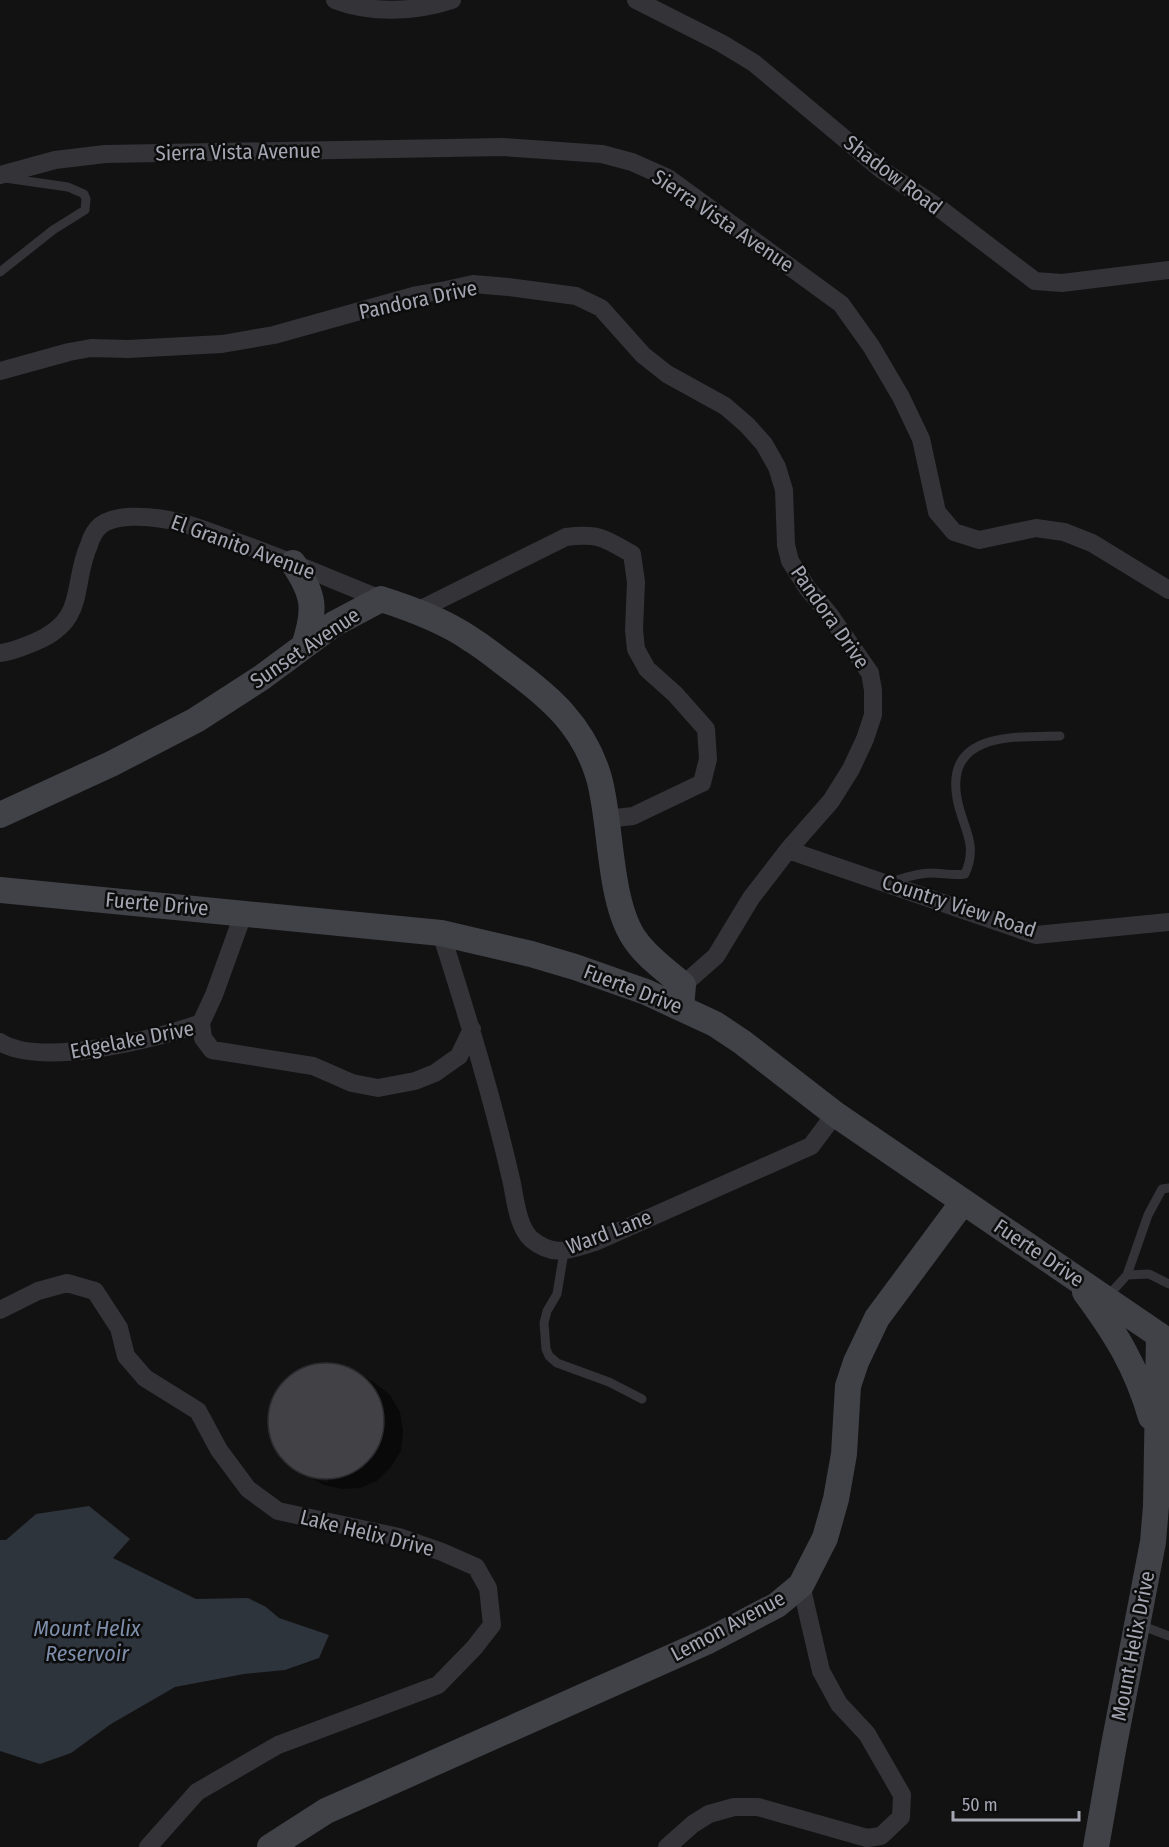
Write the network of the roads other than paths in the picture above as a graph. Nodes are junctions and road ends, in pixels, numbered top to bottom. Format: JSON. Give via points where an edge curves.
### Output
{"nodes":[{"id":1,"x":335,"y":0,"type":"edge"},
{"id":2,"x":452,"y":0,"type":"edge"},
{"id":3,"x":636,"y":0,"type":"edge"},
{"id":4,"x":0,"y":176,"type":"edge"},
{"id":5,"x":1169,"y":270,"type":"edge"},
{"id":6,"x":0,"y":272,"type":"edge"},
{"id":7,"x":0,"y":371,"type":"edge"},
{"id":8,"x":293,"y":563,"type":"junction"},
{"id":9,"x":1169,"y":590,"type":"edge"},
{"id":10,"x":381,"y":599,"type":"junction"},
{"id":11,"x":417,"y":611,"type":"junction"},
{"id":12,"x":304,"y":646,"type":"junction"},
{"id":13,"x":0,"y":653,"type":"edge"},
{"id":14,"x":1060,"y":736,"type":"dead end"},
{"id":15,"x":0,"y":815,"type":"edge"},
{"id":16,"x":606,"y":819,"type":"junction"},
{"id":17,"x":788,"y":850,"type":"junction"},
{"id":18,"x":889,"y":883,"type":"junction"},
{"id":19,"x":0,"y":890,"type":"edge"},
{"id":20,"x":244,"y":912,"type":"junction"},
{"id":21,"x":1169,"y":922,"type":"edge"},
{"id":22,"x":441,"y":933,"type":"junction"},
{"id":23,"x":682,"y":996,"type":"junction"},
{"id":24,"x":201,"y":1023,"type":"junction"},
{"id":25,"x":472,"y":1029,"type":"junction"},
{"id":26,"x":0,"y":1042,"type":"edge"},
{"id":27,"x":835,"y":1114,"type":"junction"},
{"id":28,"x":1169,"y":1188,"type":"edge"},
{"id":29,"x":963,"y":1202,"type":"junction"},
{"id":30,"x":564,"y":1252,"type":"junction"},
{"id":31,"x":1127,"y":1275,"type":"junction"},
{"id":32,"x":1074,"y":1277,"type":"junction"},
{"id":33,"x":1169,"y":1284,"type":"edge"},
{"id":34,"x":1105,"y":1298,"type":"junction"},
{"id":35,"x":0,"y":1310,"type":"edge"},
{"id":36,"x":1164,"y":1339,"type":"edge"},
{"id":37,"x":642,"y":1399,"type":"dead end"},
{"id":38,"x":1169,"y":1408,"type":"edge"},
{"id":39,"x":1157,"y":1438,"type":"junction"},
{"id":40,"x":801,"y":1585,"type":"junction"},
{"id":41,"x":1138,"y":1620,"type":"junction"},
{"id":42,"x":1169,"y":1636,"type":"edge"},
{"id":43,"x":148,"y":1847,"type":"edge"},
{"id":44,"x":270,"y":1847,"type":"edge"},
{"id":45,"x":667,"y":1847,"type":"edge"},
{"id":46,"x":1096,"y":1847,"type":"edge"}],
"edges":[{"from":1,"to":2,"type":"street","via":[[370,9],[408,10]]},
{"from":3,"to":5,"type":"street","name":"Shadow Road","via":[[754,63],[882,170],[1035,281],[1062,283]]},
{"from":4,"to":6,"type":"lane","via":[[68,187],[84,194],[86,199],[85,210]]},
{"from":4,"to":9,"type":"street","name":"Sierra Vista Avenue","via":[[55,160],[117,154],[503,147],[602,154],[632,162],[668,178],[841,304],[901,396],[921,439],[937,512],[954,532],[979,540],[1036,528],[1064,532],[1092,543]]},
{"from":7,"to":17,"type":"street","name":"Pandora Drive","via":[[91,348],[232,342],[473,284],[576,296],[601,308],[643,355],[667,374],[725,406],[764,444],[784,490],[790,561],[870,673],[873,715],[866,739],[831,801]]},
{"from":8,"to":10,"type":"street","name":"El Granito Avenue"},
{"from":8,"to":12,"type":"main road","via":[[312,599],[312,623]]},
{"from":8,"to":13,"type":"street","name":"El Granito Avenue","via":[[191,525],[147,517],[114,520],[101,525],[93,535],[85,553],[74,608],[66,619],[41,640]]},
{"from":10,"to":11,"type":"main road","name":"Sunset Avenue"},
{"from":10,"to":12,"type":"main road","name":"Sunset Avenue","via":[[334,624]]},
{"from":11,"to":16,"type":"main road","name":"Sunset Avenue","via":[[471,639],[560,708],[590,755],[604,797]]},
{"from":11,"to":16,"type":"street","via":[[566,537],[602,537],[632,554],[636,649],[647,669],[706,729],[708,759],[702,783],[633,816]]},
{"from":12,"to":15,"type":"main road","name":"Sunset Avenue","via":[[196,720]]},
{"from":14,"to":18,"type":"lane","via":[[1004,737],[968,753],[956,782],[972,845],[965,874],[930,873]]},
{"from":16,"to":23,"type":"main road","name":"Sunset Avenue","via":[[625,920],[636,941]]},
{"from":17,"to":18,"type":"street","name":"Country View Road"},
{"from":17,"to":23,"type":"street","name":"Pandora Drive","via":[[716,956]]},
{"from":18,"to":21,"type":"street","name":"Country View Road","via":[[1036,934]]},
{"from":19,"to":20,"type":"main road","name":"Fuerte Drive"},
{"from":20,"to":22,"type":"main road","name":"Fuerte Drive"},
{"from":20,"to":24,"type":"street"},
{"from":22,"to":23,"type":"main road","name":"Fuerte Drive"},
{"from":22,"to":25,"type":"street","name":"Ward Lane"},
{"from":23,"to":27,"type":"main road","name":"Fuerte Drive"},
{"from":24,"to":25,"type":"street","name":"Edgelake Drive","via":[[203,1038],[212,1050],[313,1066],[352,1083],[378,1088],[435,1073],[459,1056]]},
{"from":24,"to":26,"type":"street","name":"Edgelake Drive","via":[[135,1042],[57,1054]]},
{"from":25,"to":30,"type":"street","name":"Ward Lane","via":[[521,1221],[530,1238],[553,1252]]},
{"from":27,"to":29,"type":"main road","name":"Fuerte Drive"},
{"from":27,"to":30,"type":"street","name":"Ward Lane","via":[[811,1146],[595,1242]]},
{"from":28,"to":31,"type":"lane","via":[[1162,1189],[1148,1215]]},
{"from":29,"to":32,"type":"main road","name":"Fuerte Drive"},
{"from":29,"to":40,"type":"main road","name":"Lemon Avenue","via":[[877,1318],[856,1362],[848,1386],[844,1454],[836,1498],[825,1538]]},
{"from":30,"to":37,"type":"lane","via":[[557,1294],[544,1323],[549,1356]]},
{"from":31,"to":33,"type":"lane","via":[[1149,1274]]},
{"from":31,"to":34,"type":"lane"},
{"from":32,"to":34,"type":"main road","name":"Fuerte Drive"},
{"from":32,"to":39,"type":"main road","via":[[1133,1366]]},
{"from":34,"to":36,"type":"main road","name":"Fuerte Drive"},
{"from":35,"to":43,"type":"street","name":"Lake Helix Drive","via":[[67,1283],[95,1291],[119,1328],[126,1356],[146,1378],[198,1411],[219,1450],[248,1489],[278,1511],[399,1537],[442,1552],[476,1567],[488,1588],[492,1625],[438,1685],[278,1745],[197,1792]]},
{"from":36,"to":39,"type":"main road","name":"Mount Helix Drive"},
{"from":38,"to":39,"type":"main road"},
{"from":39,"to":41,"type":"main road","name":"Mount Helix Drive","via":[[1158,1529]]},
{"from":40,"to":44,"type":"main road","name":"Lemon Avenue","via":[[777,1605],[708,1641],[326,1811]]},
{"from":40,"to":45,"type":"street","via":[[821,1671],[838,1704],[867,1734],[902,1795],[901,1817],[881,1836],[867,1838],[758,1808],[734,1807],[709,1814]]},
{"from":41,"to":42,"type":"lane"},
{"from":41,"to":46,"type":"main road","name":"Mount Helix Drive"}]}
